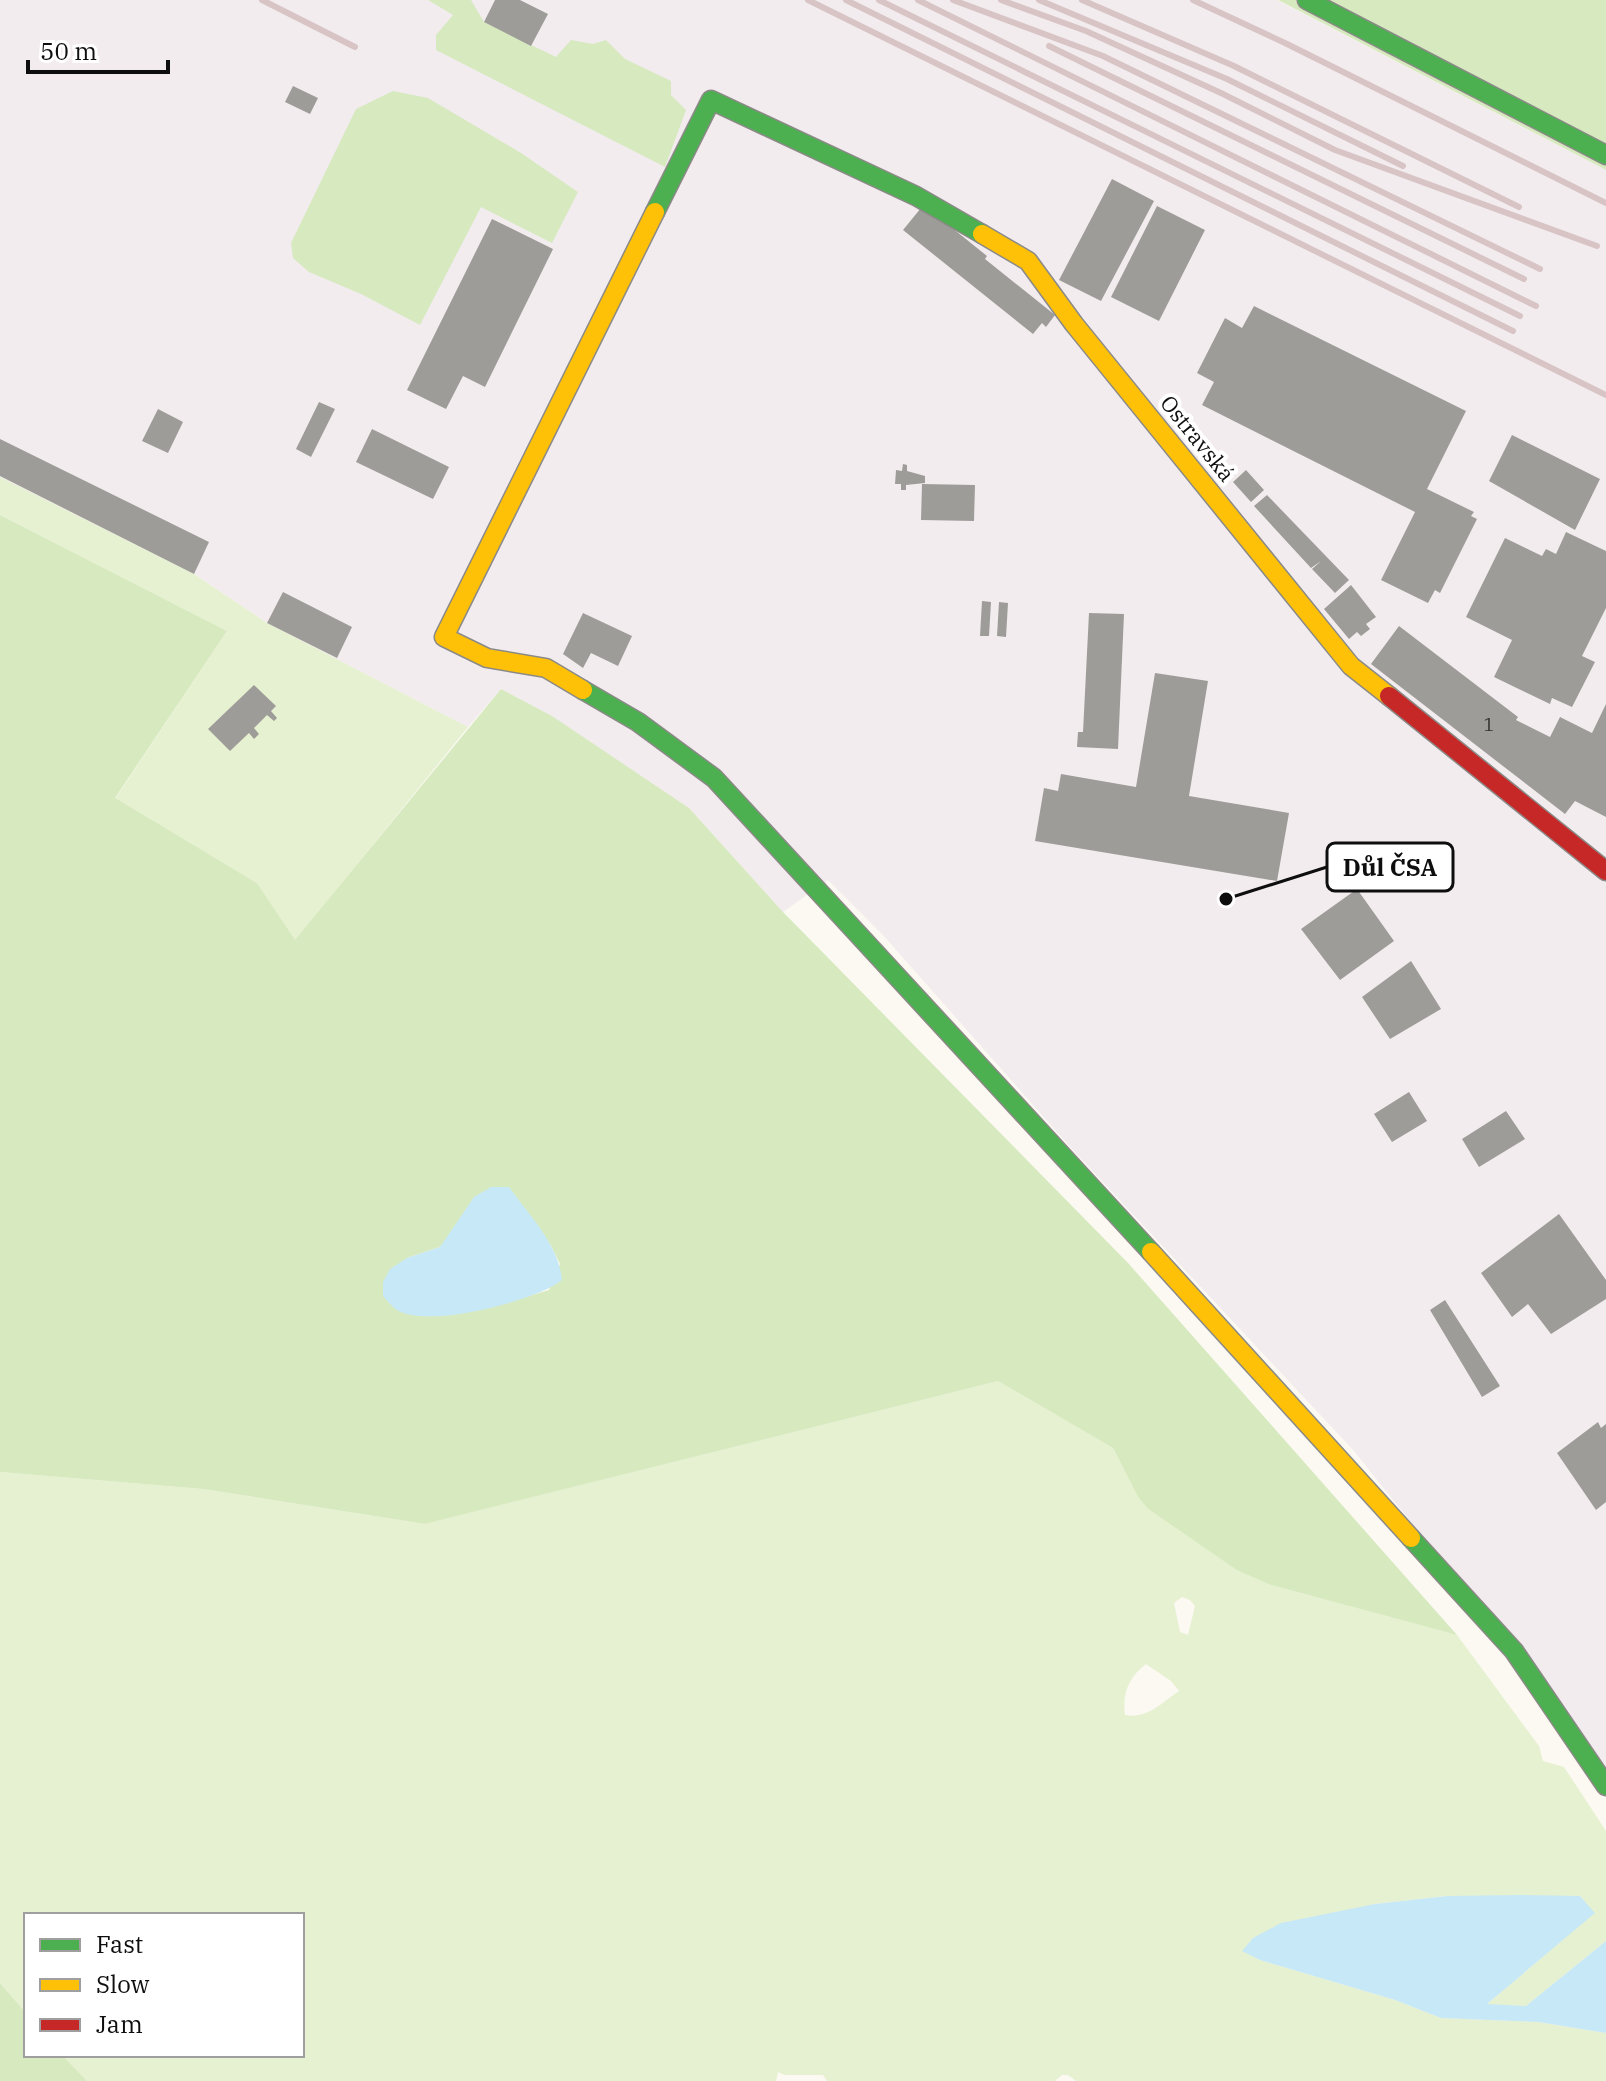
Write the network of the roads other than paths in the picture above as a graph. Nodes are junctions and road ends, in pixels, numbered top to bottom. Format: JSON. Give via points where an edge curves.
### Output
{"nodes":[{"id":1,"x":1307,"y":0,"type":"edge"},
{"id":2,"x":1606,"y":155,"type":"edge"},
{"id":3,"x":1606,"y":871,"type":"edge"},
{"id":4,"x":1606,"y":1786,"type":"edge"}],
"edges":[{"from":1,"to":2,"type":"street"},
{"from":3,"to":4,"type":"street","name":"Ostravská","via":[[1351,666],[1028,261],[916,196],[711,100],[444,637],[487,658],[546,668],[638,722],[714,778],[1514,1651]]}]}
